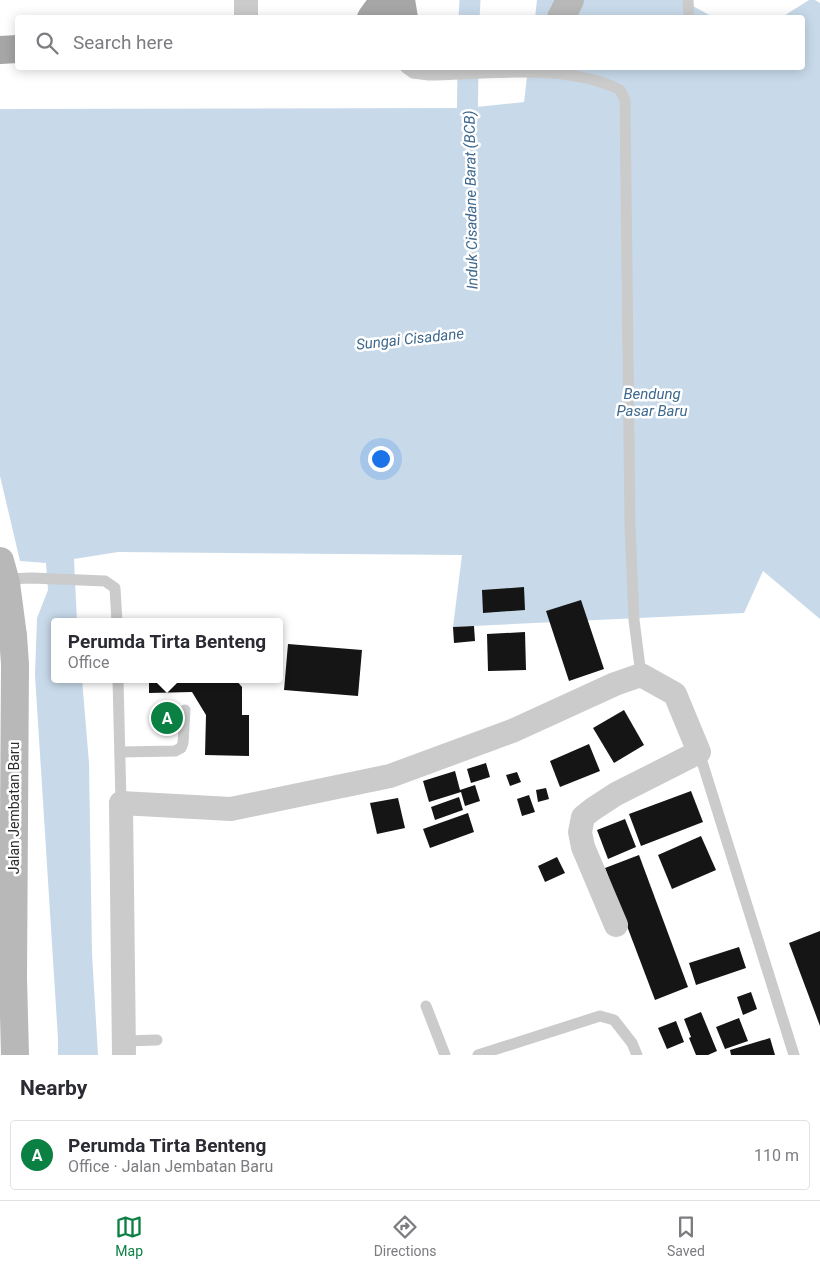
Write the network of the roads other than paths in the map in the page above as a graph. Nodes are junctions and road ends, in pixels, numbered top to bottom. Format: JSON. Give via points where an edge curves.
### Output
{"nodes":[{"id":1,"x":246,"y":0,"type":"edge"},
{"id":2,"x":384,"y":0,"type":"edge"},
{"id":3,"x":401,"y":0,"type":"edge"},
{"id":4,"x":570,"y":0,"type":"edge"},
{"id":5,"x":688,"y":0,"type":"edge"},
{"id":6,"x":246,"y":15,"type":"edge"},
{"id":7,"x":373,"y":15,"type":"edge"},
{"id":8,"x":404,"y":15,"type":"edge"},
{"id":9,"x":562,"y":15,"type":"edge"},
{"id":10,"x":689,"y":15,"type":"edge"},
{"id":11,"x":15,"y":49,"type":"edge"},
{"id":12,"x":0,"y":50,"type":"edge"},
{"id":13,"x":409,"y":70,"type":"edge"},
{"id":14,"x":0,"y":561,"type":"edge"},
{"id":15,"x":0,"y":579,"type":"edge"},
{"id":16,"x":117,"y":618,"type":"edge"},
{"id":17,"x":9,"y":649,"type":"edge"},
{"id":18,"x":641,"y":675,"type":"junction"},
{"id":19,"x":118,"y":683,"type":"edge"},
{"id":20,"x":185,"y":710,"type":"dead end"},
{"id":21,"x":120,"y":752,"type":"junction"},
{"id":22,"x":699,"y":752,"type":"junction"},
{"id":23,"x":121,"y":803,"type":"junction"},
{"id":24,"x":616,"y":925,"type":"dead end"},
{"id":25,"x":426,"y":1006,"type":"dead end"},
{"id":26,"x":157,"y":1040,"type":"dead end"},
{"id":27,"x":123,"y":1048,"type":"edge"},
{"id":28,"x":15,"y":1055,"type":"edge"},
{"id":29,"x":445,"y":1055,"type":"edge"},
{"id":30,"x":478,"y":1055,"type":"edge"},
{"id":31,"x":637,"y":1055,"type":"edge"},
{"id":32,"x":794,"y":1055,"type":"edge"}],
"edges":[{"from":1,"to":6,"type":"street"},
{"from":2,"to":7,"type":"main road"},
{"from":3,"to":8,"type":"main road"},
{"from":4,"to":9,"type":"street"},
{"from":5,"to":10,"type":"lane"},
{"from":11,"to":12,"type":"main road"},
{"from":13,"to":18,"type":"lane","via":[[429,75],[555,73],[588,78],[620,90],[625,100],[630,526],[634,620]]},
{"from":14,"to":17,"type":"street","name":"Jalan Jembatan Baru","bridge":true,"via":[[6,583]]},
{"from":15,"to":16,"type":"lane","via":[[105,582],[114,588]]},
{"from":17,"to":28,"type":"street","name":"Jalan Jembatan Baru"},
{"from":18,"to":22,"type":"street","via":[[675,694]]},
{"from":18,"to":23,"type":"street","via":[[512,731],[390,776],[231,809]]},
{"from":19,"to":21,"type":"lane"},
{"from":20,"to":21,"type":"lane","via":[[181,748]]},
{"from":21,"to":23,"type":"lane"},
{"from":22,"to":24,"type":"street","via":[[616,794],[584,817],[580,832],[583,846]]},
{"from":22,"to":32,"type":"lane"},
{"from":23,"to":27,"type":"street"},
{"from":25,"to":29,"type":"lane"},
{"from":26,"to":27,"type":"lane"},
{"from":30,"to":31,"type":"lane","via":[[600,1016],[614,1020]]}]}
